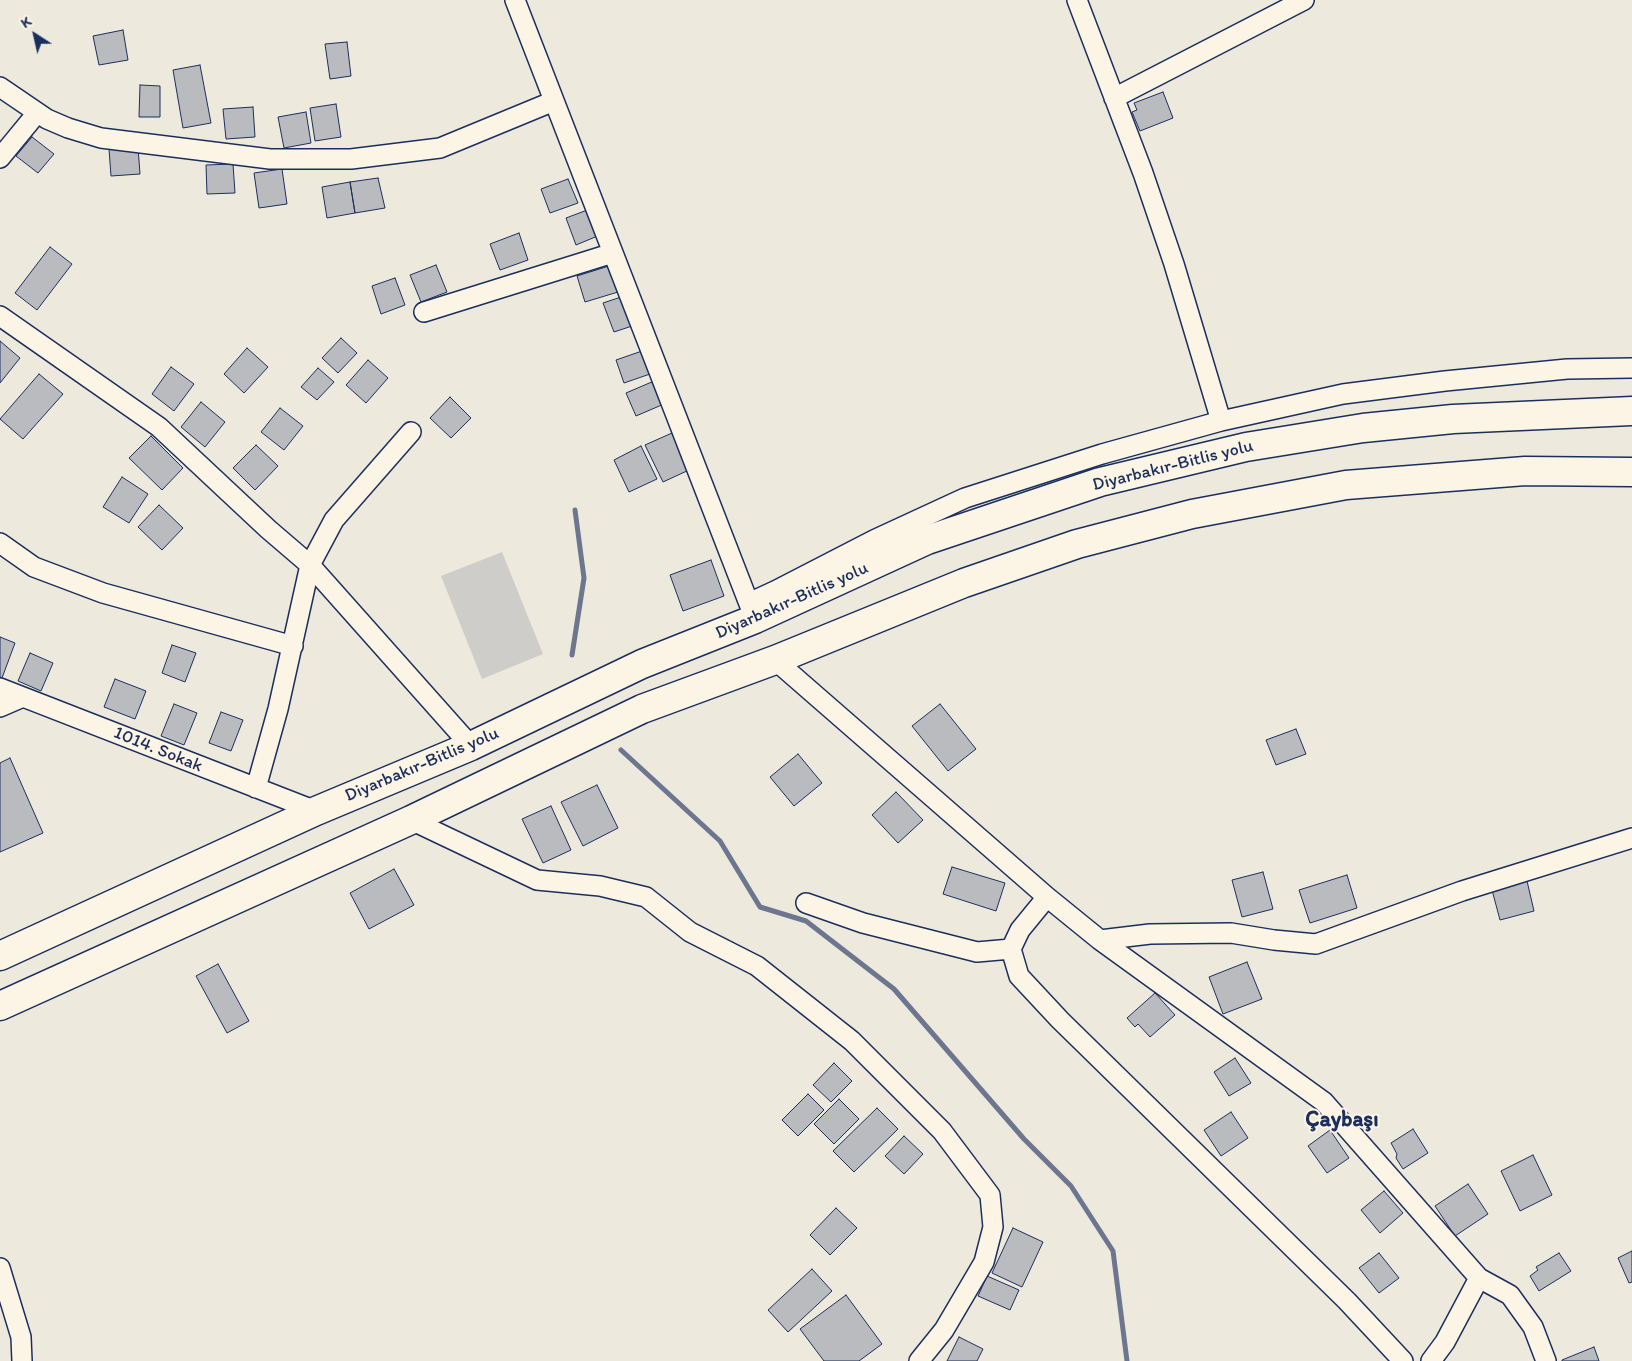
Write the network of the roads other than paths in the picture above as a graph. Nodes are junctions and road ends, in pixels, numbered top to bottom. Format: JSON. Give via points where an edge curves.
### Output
{"nodes":[{"id":1,"x":515,"y":0,"type":"edge"},
{"id":2,"x":1077,"y":0,"type":"edge"},
{"id":3,"x":1304,"y":0,"type":"edge"},
{"id":4,"x":0,"y":87,"type":"edge"},
{"id":5,"x":1114,"y":98,"type":"junction"},
{"id":6,"x":554,"y":101,"type":"junction"},
{"id":7,"x":37,"y":113,"type":"junction"},
{"id":8,"x":0,"y":158,"type":"edge"},
{"id":9,"x":613,"y":253,"type":"junction"},
{"id":10,"x":424,"y":312,"type":"dead end"},
{"id":11,"x":0,"y":316,"type":"edge"},
{"id":12,"x":1632,"y":368,"type":"edge"},
{"id":13,"x":1632,"y":411,"type":"edge"},
{"id":14,"x":1221,"y":421,"type":"junction"},
{"id":15,"x":411,"y":432,"type":"dead end"},
{"id":16,"x":1632,"y":472,"type":"edge"},
{"id":17,"x":0,"y":542,"type":"edge"},
{"id":18,"x":310,"y":565,"type":"junction"},
{"id":19,"x":752,"y":611,"type":"junction"},
{"id":20,"x":293,"y":646,"type":"junction"},
{"id":21,"x":775,"y":660,"type":"junction"},
{"id":22,"x":0,"y":688,"type":"edge"},
{"id":23,"x":23,"y":697,"type":"junction"},
{"id":24,"x":0,"y":706,"type":"edge"},
{"id":25,"x":471,"y":746,"type":"junction"},
{"id":26,"x":256,"y":788,"type":"junction"},
{"id":27,"x":316,"y":811,"type":"junction"},
{"id":28,"x":411,"y":820,"type":"junction"},
{"id":29,"x":1632,"y":838,"type":"edge"},
{"id":30,"x":1047,"y":897,"type":"junction"},
{"id":31,"x":806,"y":903,"type":"dead end"},
{"id":32,"x":1100,"y":940,"type":"junction"},
{"id":33,"x":1011,"y":949,"type":"junction"},
{"id":34,"x":0,"y":956,"type":"edge"},
{"id":35,"x":0,"y":1006,"type":"edge"},
{"id":36,"x":0,"y":1268,"type":"edge"},
{"id":37,"x":1479,"y":1278,"type":"junction"},
{"id":38,"x":22,"y":1361,"type":"edge"},
{"id":39,"x":919,"y":1361,"type":"edge"},
{"id":40,"x":1403,"y":1361,"type":"edge"},
{"id":41,"x":1431,"y":1361,"type":"edge"},
{"id":42,"x":1546,"y":1361,"type":"edge"}],
"edges":[{"from":1,"to":6,"type":"street"},
{"from":2,"to":5,"type":"street"},
{"from":3,"to":5,"type":"street"},
{"from":4,"to":7,"type":"street"},
{"from":5,"to":14,"type":"street","via":[[1174,264]]},
{"from":6,"to":7,"type":"street","via":[[440,148],[351,159],[270,159],[101,138],[68,128]]},
{"from":6,"to":9,"type":"street"},
{"from":7,"to":8,"type":"street"},
{"from":9,"to":10,"type":"street"},
{"from":9,"to":19,"type":"street"},
{"from":11,"to":18,"type":"street","via":[[159,427]]},
{"from":12,"to":14,"type":"street","via":[[1567,369],[1343,394]]},
{"from":13,"to":19,"type":"highway","name":"Diyarbakır-Bitlis yolu","via":[[1417,422],[1246,447],[1100,482],[927,540]]},
{"from":14,"to":19,"type":"street","via":[[1102,454],[965,498],[775,591]]},
{"from":15,"to":18,"type":"street","via":[[334,520]]},
{"from":16,"to":21,"type":"highway","via":[[1525,471],[1346,485],[1192,514],[1077,544],[973,580]]},
{"from":17,"to":20,"type":"street","via":[[34,567],[103,593]]},
{"from":18,"to":20,"type":"street"},
{"from":18,"to":25,"type":"street"},
{"from":19,"to":25,"type":"highway","name":"Diyarbakır-Bitlis yolu"},
{"from":20,"to":26,"type":"street"},
{"from":21,"to":28,"type":"highway","via":[[642,709]]},
{"from":21,"to":30,"type":"street"},
{"from":22,"to":23,"type":"street","name":"1014. Sokak"},
{"from":23,"to":24,"type":"street"},
{"from":23,"to":26,"type":"street","name":"1014. Sokak"},
{"from":25,"to":27,"type":"highway","name":"Diyarbakır-Bitlis yolu"},
{"from":26,"to":27,"type":"street","name":"1014. Sokak"},
{"from":27,"to":34,"type":"highway","name":"Diyarbakır-Bitlis yolu"},
{"from":28,"to":35,"type":"highway"},
{"from":28,"to":39,"type":"street","via":[[538,880],[600,886],[646,897],[690,932],[757,966],[845,1035],[942,1131],[990,1195],[993,1227],[984,1262],[944,1330]]},
{"from":29,"to":32,"type":"street","via":[[1462,891],[1316,944],[1231,933],[1150,934]]},
{"from":30,"to":32,"type":"street"},
{"from":30,"to":33,"type":"street","via":[[1020,930]]},
{"from":31,"to":33,"type":"street","via":[[863,923],[977,952]]},
{"from":32,"to":37,"type":"street","via":[[1324,1102]]},
{"from":33,"to":40,"type":"street","via":[[1020,976],[1036,996],[1340,1294]]},
{"from":36,"to":38,"type":"street","via":[[21,1337]]},
{"from":37,"to":41,"type":"street","via":[[1445,1342]]},
{"from":37,"to":42,"type":"street","via":[[1510,1295],[1533,1327]]}]}
